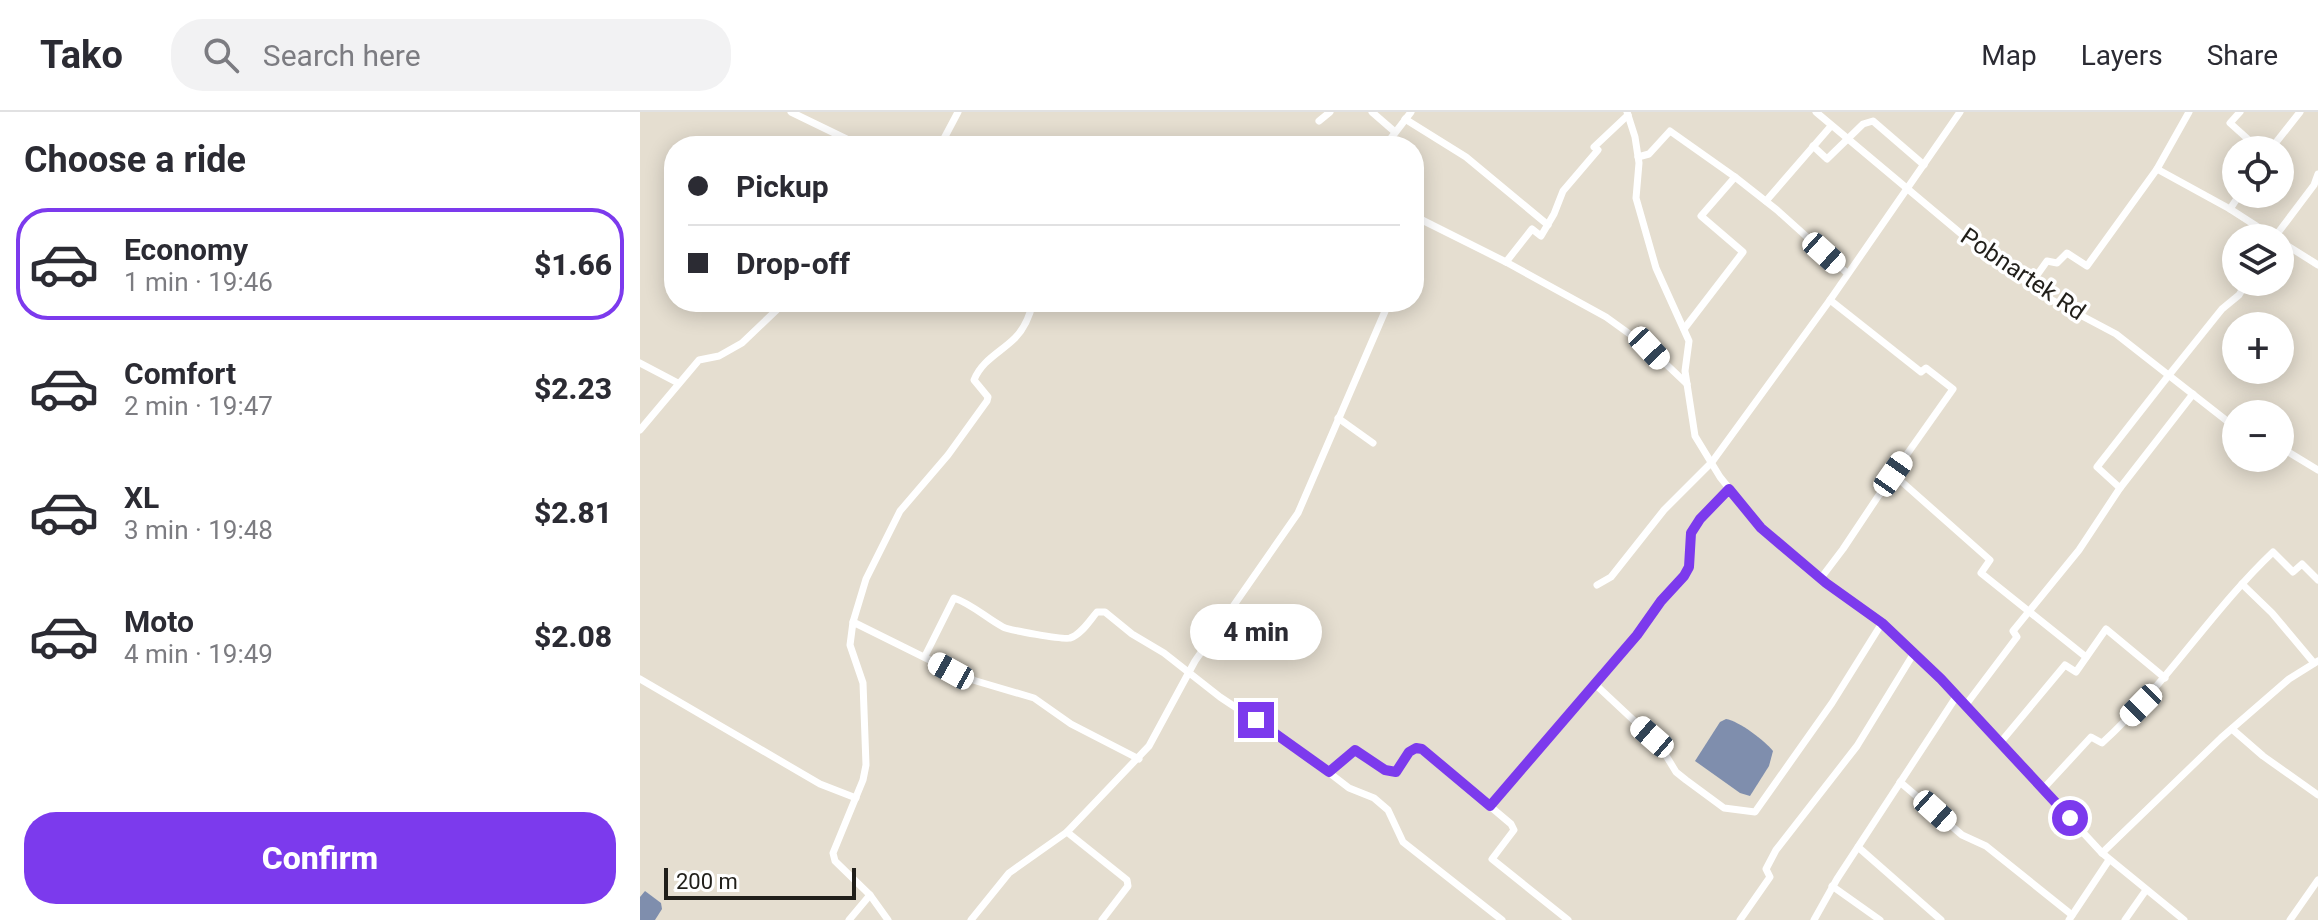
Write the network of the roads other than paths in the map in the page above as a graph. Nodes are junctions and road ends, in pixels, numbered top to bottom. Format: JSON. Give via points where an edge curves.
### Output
{"nodes":[{"id":1,"x":791,"y":112,"type":"edge"},
{"id":2,"x":958,"y":112,"type":"edge"},
{"id":3,"x":1330,"y":112,"type":"edge"},
{"id":4,"x":1372,"y":112,"type":"edge"},
{"id":5,"x":1411,"y":112,"type":"edge"},
{"id":6,"x":1816,"y":112,"type":"edge"},
{"id":7,"x":1960,"y":112,"type":"edge"},
{"id":8,"x":2189,"y":112,"type":"edge"},
{"id":9,"x":2240,"y":112,"type":"edge"},
{"id":10,"x":2300,"y":112,"type":"edge"},
{"id":11,"x":1628,"y":114,"type":"edge"},
{"id":12,"x":1405,"y":119,"type":"junction"},
{"id":13,"x":1319,"y":121,"type":"dead end"},
{"id":14,"x":1831,"y":126,"type":"junction"},
{"id":15,"x":1395,"y":132,"type":"junction"},
{"id":16,"x":840,"y":136,"type":"edge"},
{"id":17,"x":945,"y":136,"type":"edge"},
{"id":18,"x":1392,"y":136,"type":"edge"},
{"id":19,"x":2244,"y":136,"type":"edge"},
{"id":20,"x":2281,"y":136,"type":"edge"},
{"id":21,"x":1846,"y":139,"type":"junction"},
{"id":22,"x":1813,"y":146,"type":"junction"},
{"id":23,"x":1638,"y":157,"type":"junction"},
{"id":24,"x":1924,"y":165,"type":"junction"},
{"id":25,"x":2157,"y":169,"type":"junction"},
{"id":26,"x":2318,"y":174,"type":"edge"},
{"id":27,"x":1735,"y":177,"type":"junction"},
{"id":28,"x":1908,"y":189,"type":"junction"},
{"id":29,"x":1766,"y":201,"type":"junction"},
{"id":30,"x":2230,"y":209,"type":"joint"},
{"id":31,"x":1424,"y":221,"type":"edge"},
{"id":32,"x":2253,"y":224,"type":"edge"},
{"id":33,"x":2285,"y":224,"type":"edge"},
{"id":34,"x":1548,"y":225,"type":"junction"},
{"id":35,"x":2294,"y":250,"type":"edge"},
{"id":36,"x":1506,"y":262,"type":"junction"},
{"id":37,"x":2318,"y":265,"type":"edge"},
{"id":38,"x":1847,"y":273,"type":"junction"},
{"id":39,"x":2030,"y":285,"type":"junction"},
{"id":40,"x":2238,"y":296,"type":"edge"},
{"id":41,"x":1830,"y":300,"type":"junction"},
{"id":42,"x":775,"y":312,"type":"edge"},
{"id":43,"x":1030,"y":312,"type":"edge"},
{"id":44,"x":1385,"y":312,"type":"edge"},
{"id":45,"x":1684,"y":329,"type":"junction"},
{"id":46,"x":640,"y":363,"type":"edge"},
{"id":47,"x":2169,"y":375,"type":"junction"},
{"id":48,"x":678,"y":383,"type":"junction"},
{"id":49,"x":1687,"y":384,"type":"junction"},
{"id":50,"x":2193,"y":394,"type":"junction"},
{"id":51,"x":2222,"y":417,"type":"edge"},
{"id":52,"x":1338,"y":418,"type":"junction"},
{"id":53,"x":640,"y":430,"type":"edge"},
{"id":54,"x":1373,"y":443,"type":"dead end"},
{"id":55,"x":2294,"y":455,"type":"edge"},
{"id":56,"x":1712,"y":462,"type":"junction"},
{"id":57,"x":2318,"y":470,"type":"edge"},
{"id":58,"x":1893,"y":474,"type":"junction"},
{"id":59,"x":2120,"y":488,"type":"junction"},
{"id":60,"x":1729,"y":489,"type":"junction"},
{"id":61,"x":1821,"y":578,"type":"junction"},
{"id":62,"x":2318,"y":580,"type":"edge"},
{"id":63,"x":2242,"y":584,"type":"junction"},
{"id":64,"x":1597,"y":585,"type":"dead end"},
{"id":65,"x":2029,"y":611,"type":"junction"},
{"id":66,"x":853,"y":622,"type":"junction"},
{"id":67,"x":1882,"y":623,"type":"junction"},
{"id":68,"x":1914,"y":653,"type":"junction"},
{"id":69,"x":925,"y":656,"type":"junction"},
{"id":70,"x":2086,"y":657,"type":"junction"},
{"id":71,"x":2316,"y":662,"type":"edge"},
{"id":72,"x":1188,"y":674,"type":"junction"},
{"id":73,"x":2165,"y":678,"type":"junction"},
{"id":74,"x":640,"y":679,"type":"edge"},
{"id":75,"x":1598,"y":680,"type":"junction"},
{"id":76,"x":1956,"y":697,"type":"junction"},
{"id":77,"x":1965,"y":706,"type":"junction"},
{"id":78,"x":2232,"y":729,"type":"junction"},
{"id":79,"x":2000,"y":743,"type":"junction"},
{"id":80,"x":1139,"y":759,"type":"junction"},
{"id":81,"x":1329,"y":772,"type":"junction"},
{"id":82,"x":1900,"y":782,"type":"junction"},
{"id":83,"x":2043,"y":789,"type":"junction"},
{"id":84,"x":2318,"y":795,"type":"edge"},
{"id":85,"x":856,"y":798,"type":"junction"},
{"id":86,"x":1490,"y":806,"type":"junction"},
{"id":87,"x":1067,"y":832,"type":"junction"},
{"id":88,"x":1858,"y":847,"type":"junction"},
{"id":89,"x":2102,"y":853,"type":"junction"},
{"id":90,"x":2109,"y":860,"type":"junction"},
{"id":91,"x":2318,"y":880,"type":"edge"},
{"id":92,"x":1832,"y":886,"type":"junction"},
{"id":93,"x":2146,"y":890,"type":"junction"},
{"id":94,"x":869,"y":893,"type":"junction"},
{"id":95,"x":2071,"y":918,"type":"edge"},
{"id":96,"x":849,"y":920,"type":"edge"},
{"id":97,"x":888,"y":920,"type":"edge"},
{"id":98,"x":971,"y":920,"type":"edge"},
{"id":99,"x":1102,"y":920,"type":"edge"},
{"id":100,"x":1502,"y":920,"type":"edge"},
{"id":101,"x":1568,"y":920,"type":"edge"},
{"id":102,"x":1740,"y":920,"type":"edge"},
{"id":103,"x":1814,"y":920,"type":"edge"},
{"id":104,"x":1880,"y":920,"type":"edge"},
{"id":105,"x":1941,"y":920,"type":"edge"},
{"id":106,"x":2125,"y":920,"type":"edge"},
{"id":107,"x":2184,"y":920,"type":"edge"},
{"id":108,"x":2290,"y":920,"type":"edge"}],
"edges":[{"from":1,"to":16,"type":"street"},
{"from":2,"to":17,"type":"street"},
{"from":3,"to":13,"type":"street"},
{"from":4,"to":15,"type":"street"},
{"from":5,"to":12,"type":"street"},
{"from":6,"to":14,"type":"street","name":"Pobnartek Rd"},
{"from":7,"to":24,"type":"street"},
{"from":8,"to":25,"type":"street"},
{"from":9,"to":19,"type":"street","via":[[2230,123]]},
{"from":10,"to":20,"type":"street"},
{"from":11,"to":23,"type":"street"},
{"from":11,"to":34,"type":"street","via":[[1594,147],[1598,150],[1563,191]]},
{"from":12,"to":15,"type":"street"},
{"from":12,"to":34,"type":"street","via":[[1466,157]]},
{"from":14,"to":21,"type":"street","name":"Pobnartek Rd"},
{"from":14,"to":22,"type":"street"},
{"from":15,"to":18,"type":"street"},
{"from":21,"to":22,"type":"street","via":[[1827,159]]},
{"from":21,"to":24,"type":"street","via":[[1873,121]]},
{"from":21,"to":28,"type":"street","name":"Pobnartek Rd"},
{"from":22,"to":29,"type":"street"},
{"from":23,"to":27,"type":"street","via":[[1649,154],[1670,131]]},
{"from":23,"to":45,"type":"street","via":[[1638,208],[1656,268]]},
{"from":24,"to":28,"type":"street"},
{"from":25,"to":30,"type":"street"},
{"from":25,"to":39,"type":"street","via":[[2087,266],[2067,253],[2057,263],[2047,261]]},
{"from":26,"to":33,"type":"street"},
{"from":27,"to":29,"type":"street"},
{"from":27,"to":45,"type":"street","via":[[1701,216],[1743,252]]},
{"from":28,"to":38,"type":"street"},
{"from":28,"to":39,"type":"street","name":"Pobnartek Rd"},
{"from":29,"to":38,"type":"street"},
{"from":30,"to":32,"type":"street"},
{"from":31,"to":36,"type":"street"},
{"from":34,"to":36,"type":"street","via":[[1541,236],[1532,229]]},
{"from":35,"to":37,"type":"street"},
{"from":36,"to":49,"type":"street","via":[[1606,317]]},
{"from":38,"to":41,"type":"street"},
{"from":39,"to":47,"type":"street","name":"Pobnartek Rd","via":[[2116,334]]},
{"from":40,"to":47,"type":"street"},
{"from":41,"to":56,"type":"street"},
{"from":41,"to":58,"type":"street","via":[[1921,372],[1926,368],[1953,389]]},
{"from":42,"to":48,"type":"street","via":[[742,343],[699,360]]},
{"from":43,"to":66,"type":"street","via":[[1016,337],[977,374],[974,380],[987,401],[900,511],[866,579]]},
{"from":44,"to":52,"type":"street"},
{"from":45,"to":49,"type":"street","via":[[1689,341]]},
{"from":46,"to":48,"type":"street"},
{"from":47,"to":50,"type":"street","name":"Pobnartek Rd"},
{"from":47,"to":59,"type":"street","via":[[2097,467]]},
{"from":48,"to":53,"type":"street"},
{"from":49,"to":56,"type":"street","via":[[1695,436]]},
{"from":50,"to":51,"type":"street","name":"Pobnartek Rd"},
{"from":50,"to":59,"type":"street"},
{"from":52,"to":54,"type":"street"},
{"from":52,"to":72,"type":"street","via":[[1298,513]]},
{"from":55,"to":57,"type":"street"},
{"from":56,"to":60,"type":"street"},
{"from":56,"to":64,"type":"street","via":[[1664,510],[1611,577]]},
{"from":58,"to":61,"type":"street"},
{"from":58,"to":65,"type":"street","via":[[1990,560],[1981,573]]},
{"from":59,"to":65,"type":"street"},
{"from":60,"to":61,"type":"street","via":[[1761,528]]},
{"from":60,"to":75,"type":"street","via":[[1691,533],[1684,576]]},
{"from":61,"to":67,"type":"street"},
{"from":62,"to":63,"type":"street","via":[[2302,564],[2292,571],[2273,552]]},
{"from":63,"to":71,"type":"street"},
{"from":63,"to":73,"type":"street"},
{"from":65,"to":70,"type":"street"},
{"from":65,"to":77,"type":"street","via":[[2013,631],[2016,638]]},
{"from":66,"to":69,"type":"street"},
{"from":66,"to":85,"type":"street","via":[[850,645],[863,683],[866,765]]},
{"from":67,"to":68,"type":"street"},
{"from":67,"to":75,"type":"street","via":[[1755,812],[1724,808],[1676,772],[1659,744],[1601,691]]},
{"from":68,"to":76,"type":"street"},
{"from":68,"to":102,"type":"street","via":[[1864,736],[1776,850],[1766,869],[1770,877]]},
{"from":69,"to":72,"type":"street","via":[[955,598],[1008,630],[1057,638],[1077,635],[1097,612],[1105,612]]},
{"from":69,"to":80,"type":"street","via":[[966,678],[1034,698]]},
{"from":70,"to":73,"type":"street","via":[[2106,629]]},
{"from":70,"to":79,"type":"street","via":[[2076,672],[2065,665]]},
{"from":71,"to":78,"type":"street"},
{"from":72,"to":80,"type":"street"},
{"from":72,"to":81,"type":"street"},
{"from":73,"to":83,"type":"street","via":[[2102,743],[2091,737]]},
{"from":74,"to":85,"type":"street","via":[[820,784]]},
{"from":75,"to":86,"type":"street"},
{"from":76,"to":77,"type":"street"},
{"from":76,"to":82,"type":"street"},
{"from":77,"to":79,"type":"street"},
{"from":78,"to":84,"type":"street"},
{"from":78,"to":89,"type":"street"},
{"from":79,"to":83,"type":"street"},
{"from":80,"to":87,"type":"street"},
{"from":81,"to":86,"type":"street","via":[[1355,750],[1396,772],[1416,748]]},
{"from":81,"to":100,"type":"street","via":[[1380,802],[1403,842]]},
{"from":82,"to":88,"type":"street"},
{"from":82,"to":95,"type":"street"},
{"from":83,"to":89,"type":"street"},
{"from":85,"to":94,"type":"street","via":[[833,859]]},
{"from":86,"to":101,"type":"street","via":[[1514,828],[1492,859]]},
{"from":87,"to":98,"type":"street","via":[[1009,873]]},
{"from":87,"to":99,"type":"street","via":[[1128,883]]},
{"from":88,"to":92,"type":"street"},
{"from":88,"to":105,"type":"street"},
{"from":89,"to":90,"type":"street"},
{"from":90,"to":93,"type":"street"},
{"from":90,"to":95,"type":"street"},
{"from":91,"to":108,"type":"street"},
{"from":92,"to":103,"type":"street"},
{"from":92,"to":104,"type":"street"},
{"from":93,"to":106,"type":"street"},
{"from":93,"to":107,"type":"street"},
{"from":94,"to":96,"type":"street"},
{"from":94,"to":97,"type":"street"}]}
